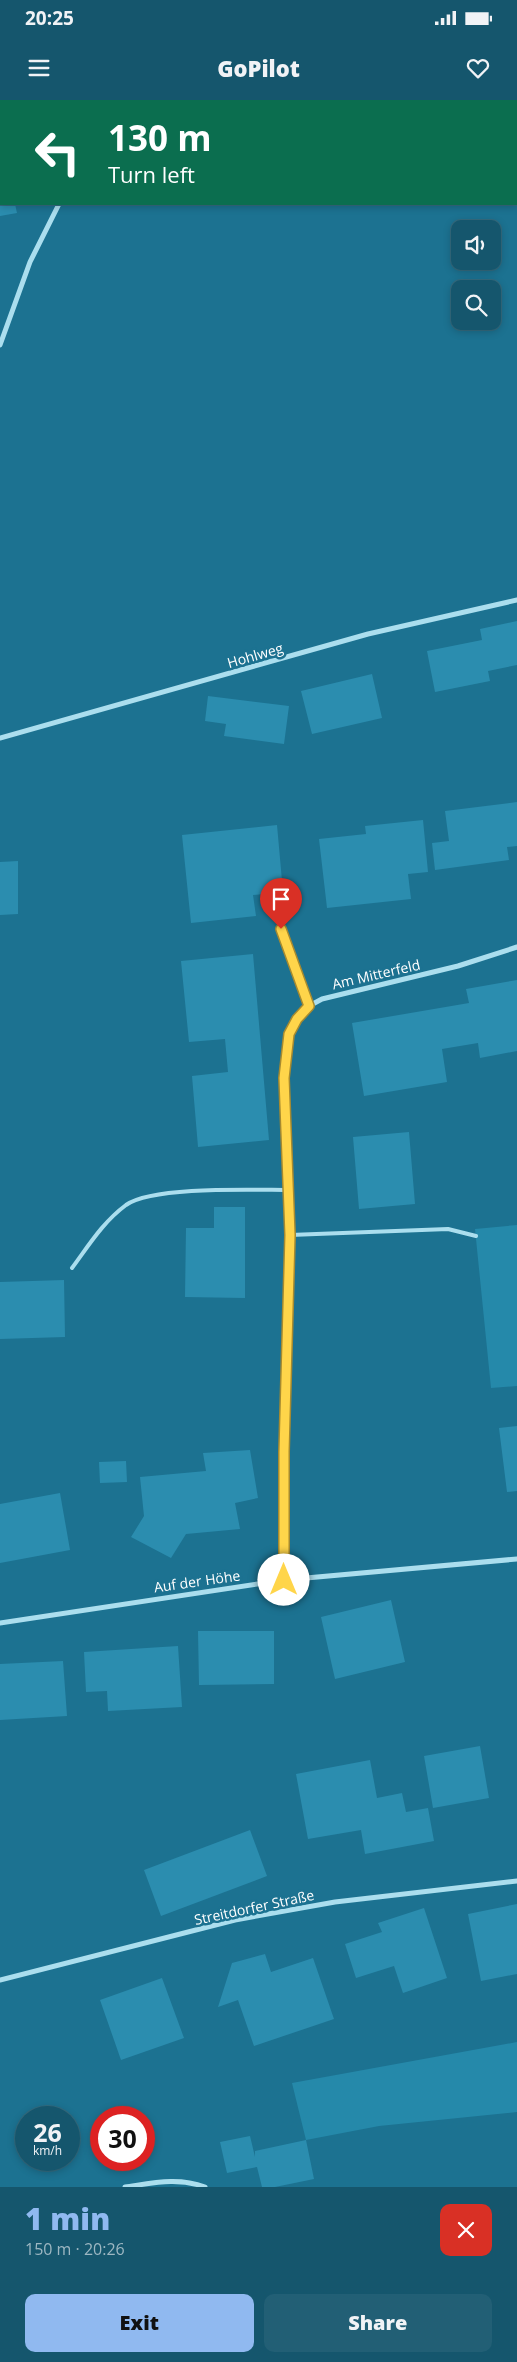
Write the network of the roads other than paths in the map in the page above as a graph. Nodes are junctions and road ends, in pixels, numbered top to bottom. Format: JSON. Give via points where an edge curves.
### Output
{"nodes":[{"id":1,"x":58,"y":205,"type":"edge"},
{"id":2,"x":0,"y":345,"type":"edge"},
{"id":3,"x":517,"y":600,"type":"edge"},
{"id":4,"x":0,"y":738,"type":"edge"},
{"id":5,"x":281,"y":929,"type":"dead end"},
{"id":6,"x":517,"y":947,"type":"edge"},
{"id":7,"x":309,"y":1006,"type":"junction"},
{"id":8,"x":288,"y":1190,"type":"junction"},
{"id":9,"x":290,"y":1235,"type":"junction"},
{"id":10,"x":476,"y":1236,"type":"dead end"},
{"id":11,"x":72,"y":1268,"type":"dead end"},
{"id":12,"x":517,"y":1559,"type":"edge"},
{"id":13,"x":284,"y":1580,"type":"junction"},
{"id":14,"x":0,"y":1623,"type":"edge"},
{"id":15,"x":517,"y":1881,"type":"edge"},
{"id":16,"x":0,"y":1980,"type":"edge"},
{"id":17,"x":125,"y":2187,"type":"edge"},
{"id":18,"x":205,"y":2187,"type":"edge"}],
"edges":[{"from":1,"to":2,"type":"street","via":[[30,262]]},
{"from":3,"to":4,"type":"street","name":"Hohlweg","via":[[368,634]]},
{"from":5,"to":7,"type":"lane"},
{"from":6,"to":7,"type":"street","name":"Am Mitterfeld","via":[[458,966],[333,995]]},
{"from":7,"to":8,"type":"street","name":"Am Mitterfeld","via":[[289,1034],[286,1052],[284,1113]]},
{"from":8,"to":9,"type":"street","name":"Am Mitterfeld"},
{"from":8,"to":11,"type":"lane","via":[[183,1191],[128,1203],[100,1228]]},
{"from":9,"to":10,"type":"lane","via":[[448,1229]]},
{"from":9,"to":13,"type":"street","name":"Am Mitterfeld"},
{"from":12,"to":13,"type":"street","name":"Auf der Höhe"},
{"from":13,"to":14,"type":"street","name":"Auf der Höhe"},
{"from":15,"to":16,"type":"street","name":"Streitdorfer Straße","via":[[335,1902],[235,1920]]},
{"from":17,"to":18,"type":"street","via":[[167,2180],[192,2182]]}]}
